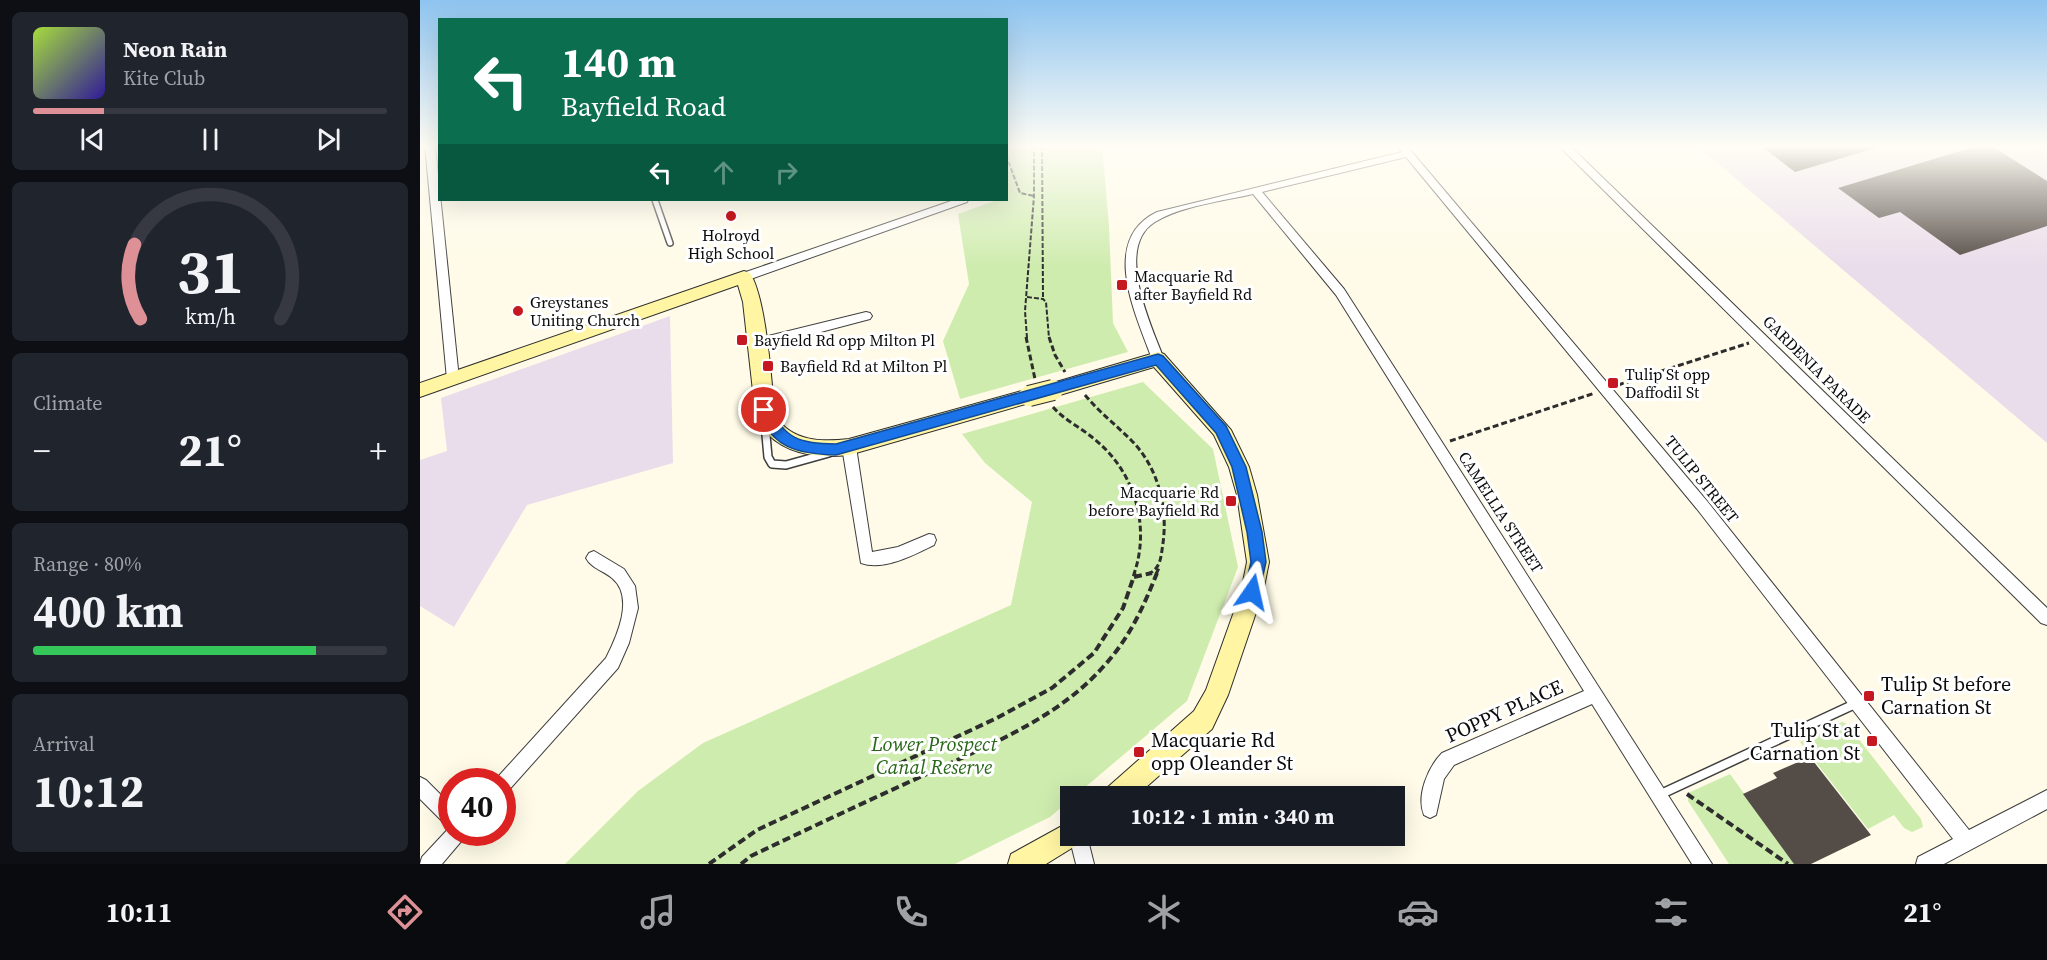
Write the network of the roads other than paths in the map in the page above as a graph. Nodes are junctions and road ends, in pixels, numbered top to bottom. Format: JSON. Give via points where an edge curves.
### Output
{"nodes":[{"id":1,"x":434,"y":185,"type":"edge"},
{"id":2,"x":1272,"y":185,"type":"edge"},
{"id":3,"x":1434,"y":185,"type":"edge"},
{"id":4,"x":1604,"y":185,"type":"edge"},
{"id":5,"x":1255,"y":190,"type":"junction"},
{"id":6,"x":655,"y":201,"type":"edge"},
{"id":7,"x":960,"y":201,"type":"edge"},
{"id":8,"x":670,"y":243,"type":"dead end"},
{"id":9,"x":744,"y":277,"type":"junction"},
{"id":10,"x":866,"y":316,"type":"dead end"},
{"id":11,"x":756,"y":344,"type":"junction"},
{"id":12,"x":1158,"y":359,"type":"junction"},
{"id":13,"x":453,"y":379,"type":"junction"},
{"id":14,"x":420,"y":390,"type":"edge"},
{"id":15,"x":764,"y":410,"type":"junction"},
{"id":16,"x":849,"y":447,"type":"junction"},
{"id":17,"x":929,"y":540,"type":"dead end"},
{"id":18,"x":594,"y":558,"type":"dead end"},
{"id":19,"x":2047,"y":618,"type":"edge"},
{"id":20,"x":1595,"y":694,"type":"junction"},
{"id":21,"x":1857,"y":703,"type":"junction"},
{"id":22,"x":516,"y":769,"type":"edge"},
{"id":23,"x":420,"y":786,"type":"edge"},
{"id":24,"x":1128,"y":786,"type":"edge"},
{"id":25,"x":1659,"y":795,"type":"junction"},
{"id":26,"x":2047,"y":799,"type":"edge"},
{"id":27,"x":438,"y":805,"type":"edge"},
{"id":28,"x":1430,"y":809,"type":"dead end"},
{"id":29,"x":1060,"y":841,"type":"edge"},
{"id":30,"x":1967,"y":842,"type":"junction"},
{"id":31,"x":445,"y":846,"type":"edge"},
{"id":32,"x":1080,"y":846,"type":"edge"},
{"id":33,"x":429,"y":864,"type":"edge"},
{"id":34,"x":1021,"y":864,"type":"edge"},
{"id":35,"x":1085,"y":864,"type":"edge"},
{"id":36,"x":1703,"y":864,"type":"edge"},
{"id":37,"x":1926,"y":864,"type":"edge"}],
"edges":[{"from":1,"to":13,"type":"street"},
{"from":2,"to":5,"type":"street"},
{"from":3,"to":21,"type":"street","name":"TULIP STREET","via":[[1702,505]]},
{"from":4,"to":19,"type":"street","name":"GARDENIA PARADE"},
{"from":5,"to":12,"type":"street","via":[[1164,213],[1134,237],[1131,247],[1135,292]]},
{"from":5,"to":20,"type":"street","name":"CAMELLIA STREET","via":[[1340,292]]},
{"from":6,"to":8,"type":"lane"},
{"from":7,"to":9,"type":"street"},
{"from":9,"to":11,"type":"street","via":[[752,302]]},
{"from":9,"to":13,"type":"street"},
{"from":10,"to":11,"type":"street"},
{"from":11,"to":15,"type":"street"},
{"from":12,"to":16,"type":"street"},
{"from":12,"to":24,"type":"street","via":[[1221,430],[1242,476],[1258,562],[1252,592],[1216,695],[1203,720]]},
{"from":13,"to":14,"type":"street"},
{"from":15,"to":16,"type":"street","via":[[770,426],[792,442],[813,448]]},
{"from":15,"to":16,"type":"lane","via":[[772,464],[786,465]]},
{"from":16,"to":17,"type":"street","via":[[866,558],[894,555]]},
{"from":18,"to":22,"type":"street","via":[[627,584],[629,606],[622,643],[612,663]]},
{"from":20,"to":25,"type":"street","name":"CAMELLIA STREET"},
{"from":20,"to":28,"type":"street","name":"POPPY PLACE","via":[[1448,759],[1434,779]]},
{"from":21,"to":25,"type":"lane"},
{"from":21,"to":30,"type":"street","name":"TULIP STREET"},
{"from":23,"to":27,"type":"street"},
{"from":25,"to":36,"type":"street","name":"CAMELLIA STREET"},
{"from":26,"to":30,"type":"street"},
{"from":29,"to":34,"type":"street"},
{"from":30,"to":37,"type":"street"},
{"from":31,"to":33,"type":"street"},
{"from":32,"to":35,"type":"street"}]}
